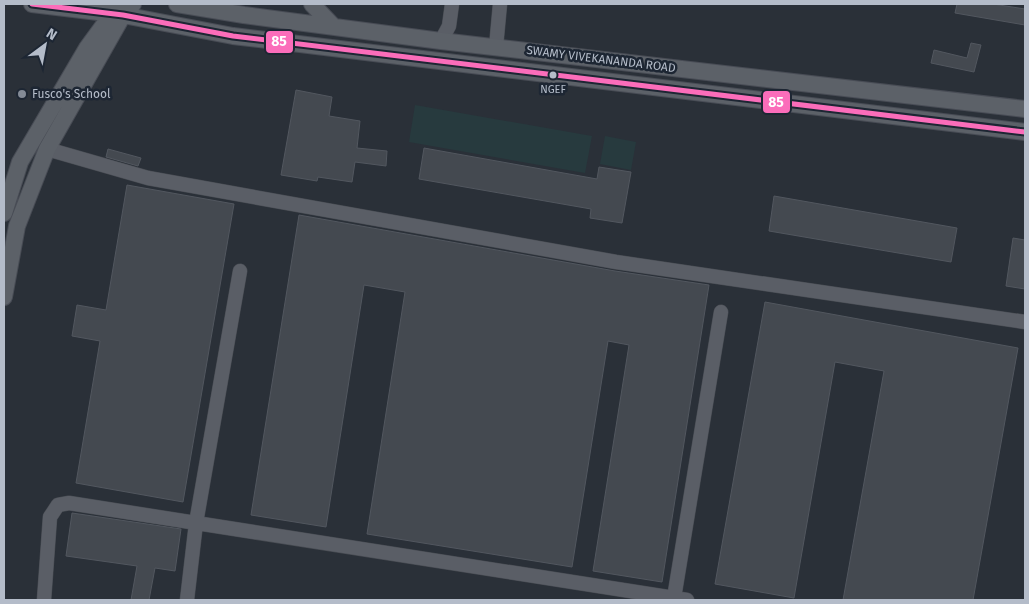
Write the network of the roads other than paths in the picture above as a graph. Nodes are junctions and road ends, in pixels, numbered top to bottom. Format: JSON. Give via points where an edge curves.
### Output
{"nodes":[{"id":1,"x":32,"y":4,"type":"edge"},
{"id":2,"x":177,"y":4,"type":"edge"},
{"id":3,"x":312,"y":4,"type":"edge"},
{"id":4,"x":452,"y":4,"type":"edge"},
{"id":5,"x":500,"y":4,"type":"edge"},
{"id":6,"x":122,"y":9,"type":"edge"},
{"id":7,"x":248,"y":9,"type":"edge"},
{"id":8,"x":333,"y":26,"type":"junction"},
{"id":9,"x":441,"y":41,"type":"junction"},
{"id":10,"x":496,"y":47,"type":"junction"},
{"id":11,"x":1025,"y":109,"type":"edge"},
{"id":12,"x":1025,"y":132,"type":"edge"},
{"id":13,"x":47,"y":149,"type":"junction"},
{"id":14,"x":4,"y":213,"type":"edge"},
{"id":15,"x":240,"y":271,"type":"dead end"},
{"id":16,"x":4,"y":297,"type":"edge"},
{"id":17,"x":721,"y":312,"type":"dead end"},
{"id":18,"x":1025,"y":322,"type":"edge"},
{"id":19,"x":196,"y":522,"type":"junction"},
{"id":20,"x":681,"y":599,"type":"edge"},
{"id":21,"x":44,"y":600,"type":"edge"},
{"id":22,"x":187,"y":600,"type":"edge"}],
"edges":[{"from":1,"to":6,"type":"main road","name":"SWAMY VIVEKANANDA ROAD"},
{"from":2,"to":7,"type":"main road","name":"SWAMY VIVEKANANDA ROAD"},
{"from":3,"to":8,"type":"main road"},
{"from":4,"to":9,"type":"lane","via":[[449,26]]},
{"from":5,"to":10,"type":"lane"},
{"from":6,"to":12,"type":"main road","name":"SWAMY VIVEKANANDA ROAD","via":[[233,36]]},
{"from":6,"to":13,"type":"main road"},
{"from":6,"to":14,"type":"main road","via":[[87,48],[20,162]]},
{"from":7,"to":8,"type":"main road","name":"SWAMY VIVEKANANDA ROAD"},
{"from":8,"to":9,"type":"main road","name":"SWAMY VIVEKANANDA ROAD"},
{"from":9,"to":10,"type":"main road","name":"SWAMY VIVEKANANDA ROAD"},
{"from":10,"to":11,"type":"main road","name":"SWAMY VIVEKANANDA ROAD"},
{"from":13,"to":16,"type":"main road","via":[[17,226]]},
{"from":13,"to":18,"type":"lane","via":[[148,178],[616,262]]},
{"from":15,"to":19,"type":"lane"},
{"from":17,"to":20,"type":"lane"},
{"from":19,"to":20,"type":"lane"},
{"from":19,"to":21,"type":"lane","via":[[69,503],[58,505],[50,517]]},
{"from":19,"to":22,"type":"lane"}]}
